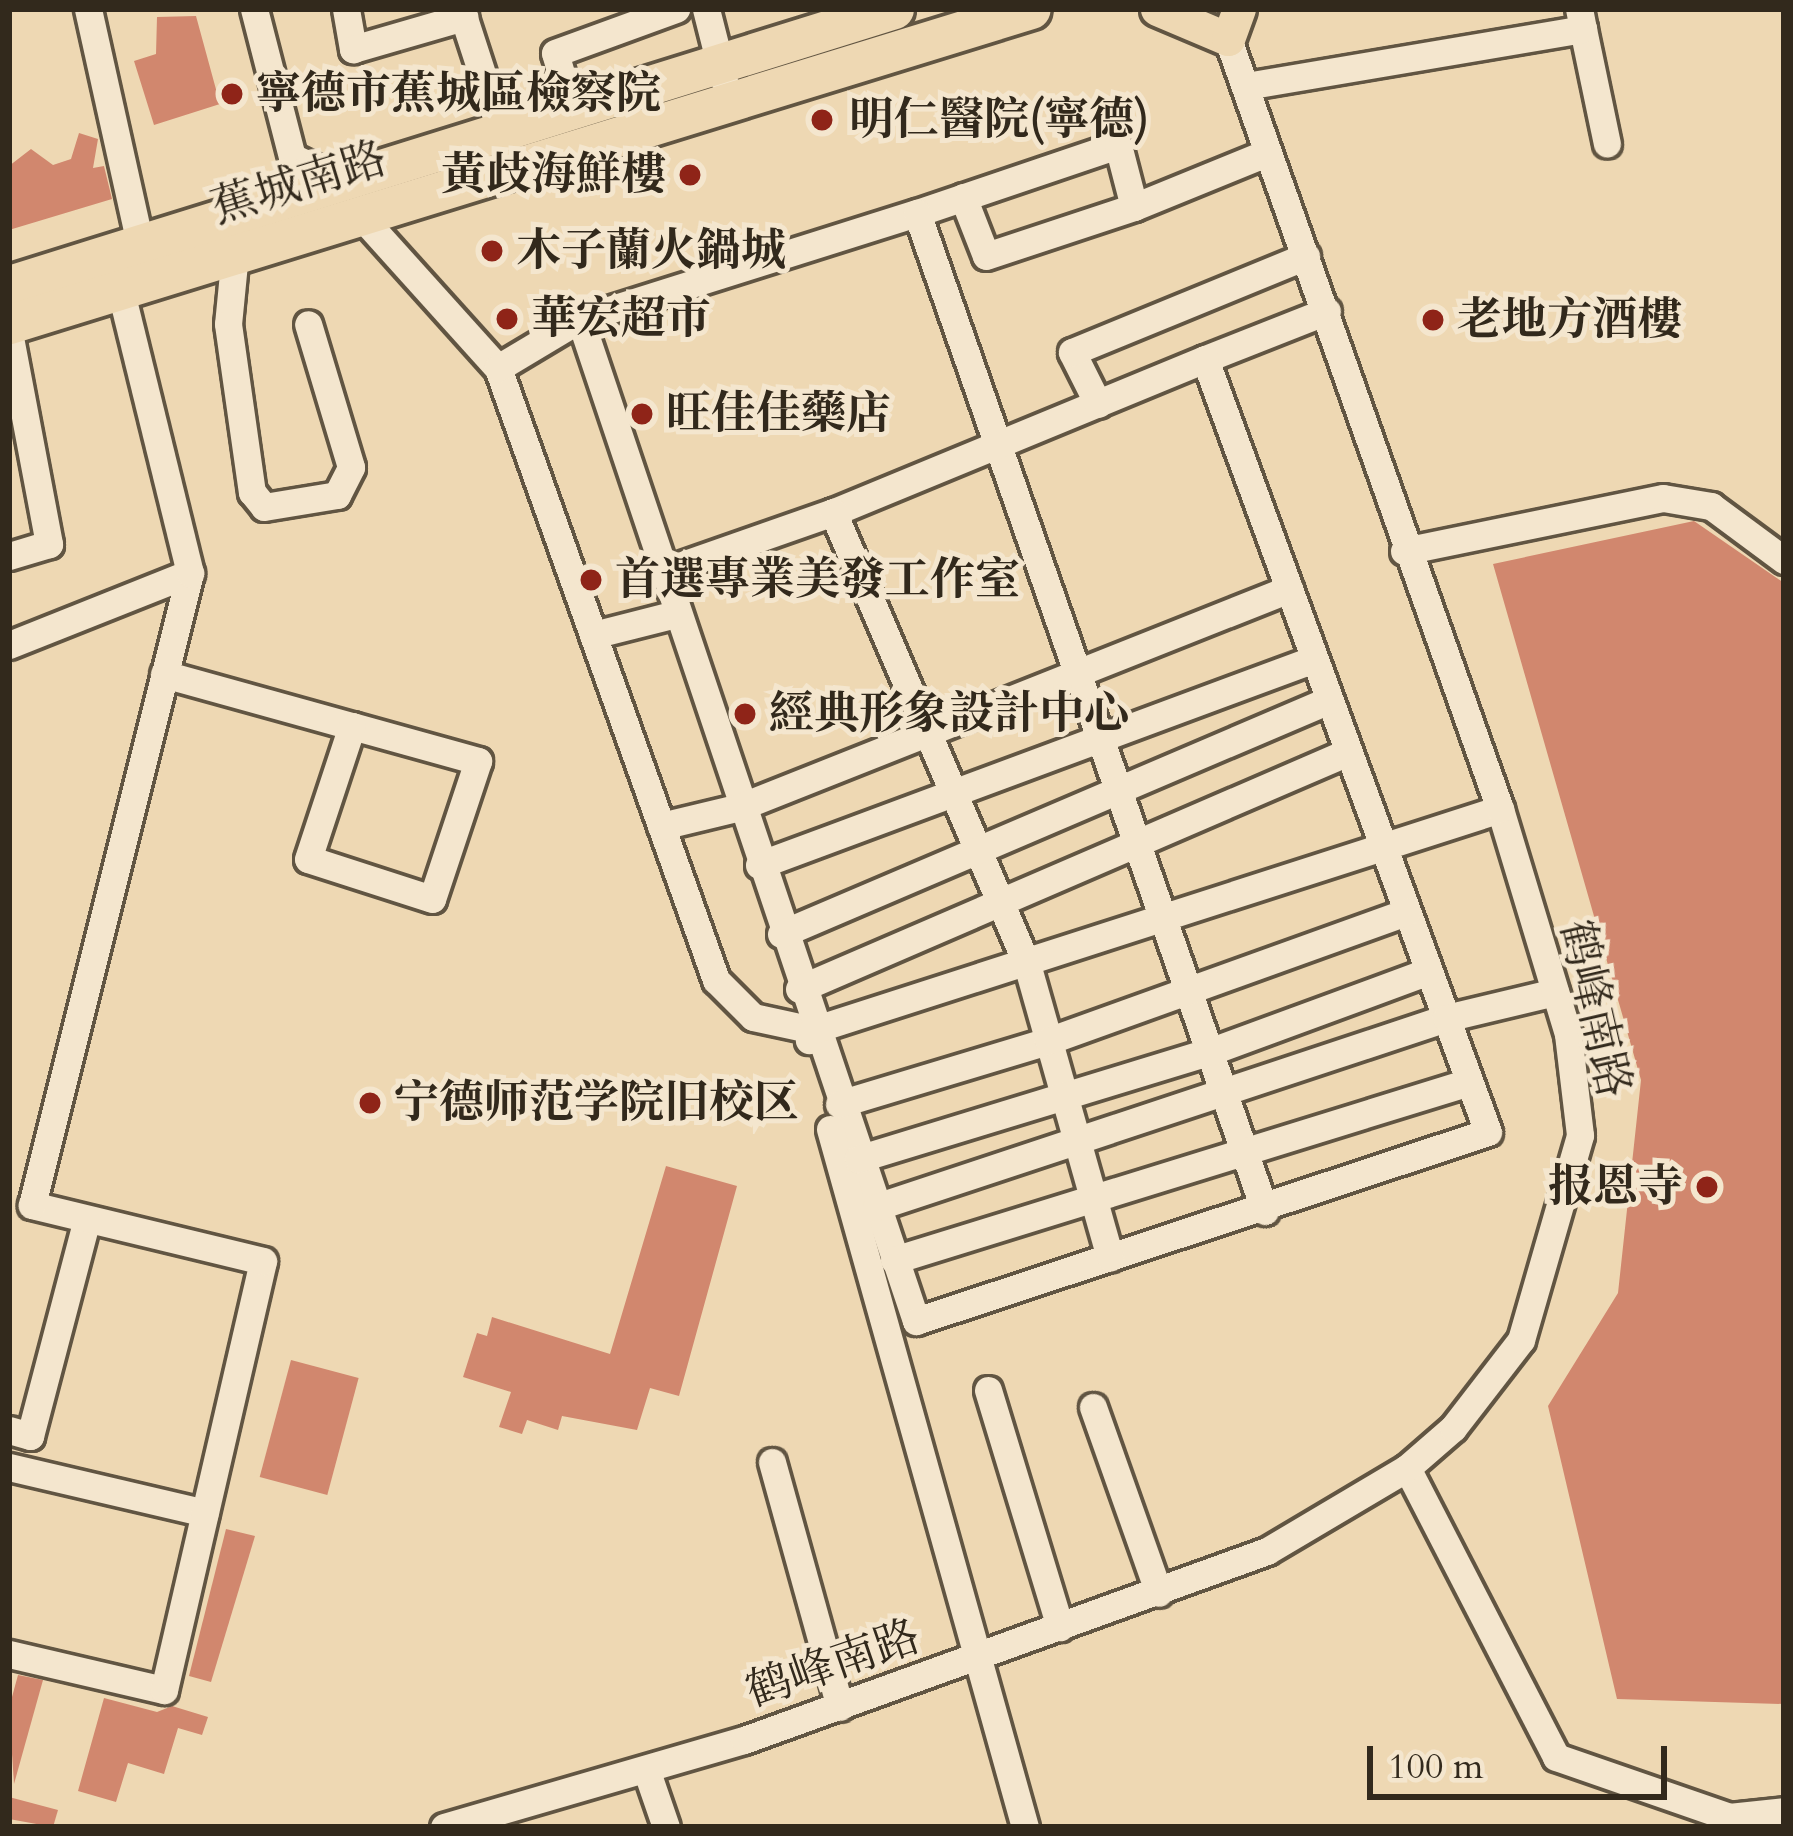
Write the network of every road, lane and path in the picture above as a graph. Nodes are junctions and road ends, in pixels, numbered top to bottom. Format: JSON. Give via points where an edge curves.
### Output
{"nodes":[{"id":1,"x":88,"y":9,"type":"edge"},
{"id":2,"x":254,"y":9,"type":"edge"},
{"id":3,"x":346,"y":9,"type":"edge"},
{"id":4,"x":676,"y":9,"type":"edge"},
{"id":5,"x":706,"y":9,"type":"edge"},
{"id":6,"x":894,"y":9,"type":"edge"},
{"id":7,"x":1031,"y":9,"type":"edge"},
{"id":8,"x":1157,"y":9,"type":"edge"},
{"id":9,"x":1207,"y":9,"type":"edge"},
{"id":10,"x":462,"y":13,"type":"edge"},
{"id":11,"x":1230,"y":19,"type":"edge"},
{"id":12,"x":1581,"y":19,"type":"edge"},
{"id":13,"x":725,"y":82,"type":"junction"},
{"id":14,"x":1246,"y":86,"type":"junction"},
{"id":15,"x":572,"y":110,"type":"junction"},
{"id":16,"x":501,"y":132,"type":"junction"},
{"id":17,"x":1607,"y":144,"type":"dead end"},
{"id":18,"x":1266,"y":153,"type":"junction"},
{"id":19,"x":963,"y":197,"type":"junction"},
{"id":20,"x":351,"y":198,"type":"junction"},
{"id":21,"x":1134,"y":207,"type":"junction"},
{"id":22,"x":917,"y":213,"type":"junction"},
{"id":23,"x":140,"y":244,"type":"junction"},
{"id":24,"x":235,"y":253,"type":"junction"},
{"id":25,"x":1306,"y":256,"type":"junction"},
{"id":26,"x":9,"y":285,"type":"edge"},
{"id":27,"x":120,"y":289,"type":"junction"},
{"id":28,"x":1328,"y":311,"type":"junction"},
{"id":29,"x":580,"y":319,"type":"junction"},
{"id":30,"x":308,"y":323,"type":"dead end"},
{"id":31,"x":9,"y":328,"type":"edge"},
{"id":32,"x":1205,"y":359,"type":"junction"},
{"id":33,"x":498,"y":368,"type":"junction"},
{"id":34,"x":1098,"y":404,"type":"junction"},
{"id":35,"x":998,"y":445,"type":"junction"},
{"id":36,"x":832,"y":512,"type":"junction"},
{"id":37,"x":1404,"y":551,"type":"junction"},
{"id":38,"x":9,"y":556,"type":"edge"},
{"id":39,"x":1784,"y":560,"type":"edge"},
{"id":40,"x":662,"y":572,"type":"junction"},
{"id":41,"x":190,"y":573,"type":"junction"},
{"id":42,"x":1289,"y":589,"type":"junction"},
{"id":43,"x":676,"y":614,"type":"junction"},
{"id":44,"x":593,"y":635,"type":"junction"},
{"id":45,"x":9,"y":645,"type":"edge"},
{"id":46,"x":1314,"y":659,"type":"junction"},
{"id":47,"x":164,"y":674,"type":"junction"},
{"id":48,"x":1078,"y":674,"type":"junction"},
{"id":49,"x":1329,"y":700,"type":"junction"},
{"id":50,"x":352,"y":726,"type":"junction"},
{"id":51,"x":930,"y":729,"type":"junction"},
{"id":52,"x":1099,"y":736,"type":"junction"},
{"id":53,"x":1348,"y":752,"type":"junction"},
{"id":54,"x":956,"y":793,"type":"junction"},
{"id":55,"x":1120,"y":795,"type":"junction"},
{"id":56,"x":740,"y":807,"type":"junction"},
{"id":57,"x":1500,"y":809,"type":"junction"},
{"id":58,"x":661,"y":826,"type":"junction"},
{"id":59,"x":1382,"y":843,"type":"junction"},
{"id":60,"x":1138,"y":848,"type":"junction"},
{"id":61,"x":981,"y":854,"type":"junction"},
{"id":62,"x":759,"y":866,"type":"junction"},
{"id":63,"x":1000,"y":899,"type":"junction"},
{"id":64,"x":1407,"y":911,"type":"junction"},
{"id":65,"x":1163,"y":920,"type":"junction"},
{"id":66,"x":782,"y":934,"type":"junction"},
{"id":67,"x":1027,"y":964,"type":"junction"},
{"id":68,"x":1429,"y":971,"type":"junction"},
{"id":69,"x":1186,"y":986,"type":"junction"},
{"id":70,"x":800,"y":989,"type":"junction"},
{"id":71,"x":1555,"y":992,"type":"junction"},
{"id":72,"x":1446,"y":1018,"type":"junction"},
{"id":73,"x":813,"y":1030,"type":"junction"},
{"id":74,"x":1048,"y":1041,"type":"junction"},
{"id":75,"x":1209,"y":1052,"type":"junction"},
{"id":76,"x":1469,"y":1082,"type":"junction"},
{"id":77,"x":1064,"y":1096,"type":"junction"},
{"id":78,"x":1224,"y":1096,"type":"junction"},
{"id":79,"x":839,"y":1104,"type":"junction"},
{"id":80,"x":1076,"y":1140,"type":"junction"},
{"id":81,"x":1244,"y":1154,"type":"junction"},
{"id":82,"x":858,"y":1159,"type":"junction"},
{"id":83,"x":1093,"y":1198,"type":"junction"},
{"id":84,"x":20,"y":1203,"type":"edge"},
{"id":85,"x":876,"y":1208,"type":"junction"},
{"id":86,"x":1264,"y":1211,"type":"junction"},
{"id":87,"x":87,"y":1219,"type":"junction"},
{"id":88,"x":1110,"y":1258,"type":"junction"},
{"id":89,"x":894,"y":1260,"type":"junction"},
{"id":90,"x":988,"y":1390,"type":"dead end"},
{"id":91,"x":1093,"y":1407,"type":"dead end"},
{"id":92,"x":9,"y":1430,"type":"edge"},
{"id":93,"x":772,"y":1462,"type":"dead end"},
{"id":94,"x":9,"y":1467,"type":"edge"},
{"id":95,"x":1407,"y":1468,"type":"junction"},
{"id":96,"x":205,"y":1513,"type":"junction"},
{"id":97,"x":1159,"y":1593,"type":"junction"},
{"id":98,"x":1060,"y":1627,"type":"junction"},
{"id":99,"x":9,"y":1654,"type":"edge"},
{"id":100,"x":977,"y":1658,"type":"junction"},
{"id":101,"x":840,"y":1707,"type":"junction"},
{"id":102,"x":646,"y":1769,"type":"junction"},
{"id":103,"x":1784,"y":1811,"type":"edge"},
{"id":104,"x":444,"y":1827,"type":"edge"},
{"id":105,"x":666,"y":1827,"type":"edge"},
{"id":106,"x":1025,"y":1827,"type":"edge"}],
"edges":[{"from":1,"to":23,"type":"street"},
{"from":2,"to":20,"type":"street","via":[[292,157]]},
{"from":3,"to":10,"type":"street","via":[[353,49]]},
{"from":4,"to":15,"type":"street","via":[[555,53]]},
{"from":5,"to":13,"type":"street"},
{"from":6,"to":13,"type":"highway","name":"蕉城南路"},
{"from":7,"to":13,"type":"highway","name":"蕉城南路"},
{"from":8,"to":11,"type":"main road"},
{"from":9,"to":11,"type":"main road"},
{"from":10,"to":16,"type":"street"},
{"from":11,"to":14,"type":"street","name":"鹤峰南路"},
{"from":12,"to":14,"type":"street"},
{"from":12,"to":17,"type":"street"},
{"from":13,"to":15,"type":"highway","name":"蕉城南路"},
{"from":13,"to":20,"type":"highway","name":"蕉城南路"},
{"from":14,"to":18,"type":"street","name":"鹤峰南路"},
{"from":15,"to":16,"type":"highway","name":"蕉城南路"},
{"from":16,"to":20,"type":"highway","name":"蕉城南路"},
{"from":18,"to":21,"type":"street"},
{"from":18,"to":25,"type":"street","name":"鹤峰南路"},
{"from":19,"to":21,"type":"street","via":[[986,256]]},
{"from":19,"to":21,"type":"street","via":[[1118,145]]},
{"from":19,"to":22,"type":"street"},
{"from":20,"to":23,"type":"highway","name":"蕉城南路"},
{"from":20,"to":24,"type":"highway","name":"蕉城南路"},
{"from":20,"to":33,"type":"street"},
{"from":22,"to":29,"type":"street"},
{"from":22,"to":35,"type":"street"},
{"from":23,"to":26,"type":"highway","name":"蕉城南路"},
{"from":24,"to":27,"type":"highway","name":"蕉城南路"},
{"from":24,"to":30,"type":"street","via":[[228,324],[252,492],[264,507],[337,494],[351,467]]},
{"from":25,"to":28,"type":"street","name":"鹤峰南路"},
{"from":25,"to":34,"type":"street","via":[[1072,352]]},
{"from":27,"to":31,"type":"highway","name":"蕉城南路"},
{"from":27,"to":41,"type":"street"},
{"from":28,"to":32,"type":"street"},
{"from":28,"to":37,"type":"street","name":"鹤峰南路"},
{"from":29,"to":33,"type":"street"},
{"from":29,"to":40,"type":"street"},
{"from":31,"to":38,"type":"street","via":[[49,544]]},
{"from":32,"to":34,"type":"street"},
{"from":32,"to":42,"type":"street"},
{"from":33,"to":44,"type":"street"},
{"from":34,"to":35,"type":"street"},
{"from":35,"to":36,"type":"street"},
{"from":35,"to":48,"type":"street"},
{"from":36,"to":40,"type":"street"},
{"from":36,"to":51,"type":"street"},
{"from":37,"to":39,"type":"street","via":[[1663,498],[1711,506]]},
{"from":37,"to":57,"type":"street","name":"鹤峰南路"},
{"from":40,"to":43,"type":"street"},
{"from":41,"to":45,"type":"street"},
{"from":41,"to":47,"type":"street"},
{"from":42,"to":46,"type":"street"},
{"from":42,"to":48,"type":"street"},
{"from":43,"to":44,"type":"street"},
{"from":43,"to":56,"type":"street"},
{"from":44,"to":58,"type":"street"},
{"from":46,"to":49,"type":"street"},
{"from":46,"to":52,"type":"street"},
{"from":47,"to":50,"type":"street"},
{"from":47,"to":84,"type":"street"},
{"from":48,"to":51,"type":"street"},
{"from":48,"to":52,"type":"street"},
{"from":49,"to":53,"type":"street"},
{"from":49,"to":55,"type":"street"},
{"from":50,"to":50,"type":"street","via":[[478,761],[432,898],[308,859]]},
{"from":51,"to":54,"type":"street"},
{"from":51,"to":56,"type":"street"},
{"from":52,"to":54,"type":"street"},
{"from":52,"to":55,"type":"street"},
{"from":53,"to":59,"type":"street"},
{"from":53,"to":60,"type":"street"},
{"from":54,"to":61,"type":"street"},
{"from":54,"to":62,"type":"street"},
{"from":55,"to":60,"type":"street"},
{"from":55,"to":61,"type":"street"},
{"from":56,"to":58,"type":"street"},
{"from":56,"to":62,"type":"street"},
{"from":57,"to":59,"type":"street"},
{"from":57,"to":71,"type":"street","name":"鹤峰南路"},
{"from":58,"to":73,"type":"street","via":[[716,980],[753,1017]]},
{"from":59,"to":64,"type":"street"},
{"from":59,"to":65,"type":"street"},
{"from":60,"to":63,"type":"street"},
{"from":60,"to":65,"type":"street"},
{"from":61,"to":63,"type":"street"},
{"from":61,"to":66,"type":"street"},
{"from":62,"to":66,"type":"street"},
{"from":63,"to":67,"type":"street"},
{"from":63,"to":70,"type":"street"},
{"from":64,"to":68,"type":"street"},
{"from":64,"to":69,"type":"street"},
{"from":65,"to":67,"type":"street"},
{"from":65,"to":69,"type":"street"},
{"from":66,"to":70,"type":"street"},
{"from":67,"to":73,"type":"street"},
{"from":67,"to":74,"type":"street"},
{"from":68,"to":72,"type":"street"},
{"from":68,"to":75,"type":"street"},
{"from":69,"to":74,"type":"street"},
{"from":69,"to":75,"type":"street"},
{"from":70,"to":73,"type":"street"},
{"from":71,"to":72,"type":"street"},
{"from":71,"to":95,"type":"street","name":"鹤峰南路","via":[[1580,1135],[1555,1244],[1520,1340],[1453,1429]]},
{"from":72,"to":76,"type":"street"},
{"from":72,"to":78,"type":"street"},
{"from":73,"to":79,"type":"street"},
{"from":73,"to":100,"type":"street","via":[[807,1045]]},
{"from":74,"to":77,"type":"street"},
{"from":74,"to":79,"type":"street"},
{"from":75,"to":77,"type":"street"},
{"from":75,"to":78,"type":"street"},
{"from":76,"to":81,"type":"street"},
{"from":76,"to":86,"type":"street","via":[[1487,1132]]},
{"from":77,"to":80,"type":"street"},
{"from":77,"to":82,"type":"street"},
{"from":78,"to":80,"type":"street"},
{"from":78,"to":81,"type":"street"},
{"from":79,"to":82,"type":"street"},
{"from":80,"to":83,"type":"street"},
{"from":80,"to":85,"type":"street"},
{"from":81,"to":83,"type":"street"},
{"from":81,"to":86,"type":"street"},
{"from":82,"to":85,"type":"street"},
{"from":83,"to":88,"type":"street"},
{"from":83,"to":89,"type":"street"},
{"from":84,"to":87,"type":"street"},
{"from":85,"to":89,"type":"street"},
{"from":86,"to":88,"type":"street"},
{"from":87,"to":92,"type":"street","via":[[30,1436]]},
{"from":87,"to":96,"type":"street","via":[[263,1261]]},
{"from":88,"to":89,"type":"street","via":[[916,1321]]},
{"from":90,"to":98,"type":"street"},
{"from":91,"to":97,"type":"street"},
{"from":93,"to":101,"type":"street"},
{"from":94,"to":96,"type":"street"},
{"from":95,"to":97,"type":"street","name":"鹤峰南路","via":[[1267,1551]]},
{"from":95,"to":103,"type":"street","via":[[1556,1757],[1729,1816]]},
{"from":96,"to":99,"type":"street","via":[[164,1690]]},
{"from":97,"to":98,"type":"street","name":"鹤峰南路"},
{"from":98,"to":100,"type":"street","name":"鹤峰南路"},
{"from":100,"to":101,"type":"street","name":"鹤峰南路"},
{"from":100,"to":106,"type":"street"},
{"from":101,"to":102,"type":"street","name":"鹤峰南路"},
{"from":102,"to":104,"type":"street","name":"鹤峰南路"},
{"from":102,"to":105,"type":"street"}]}
